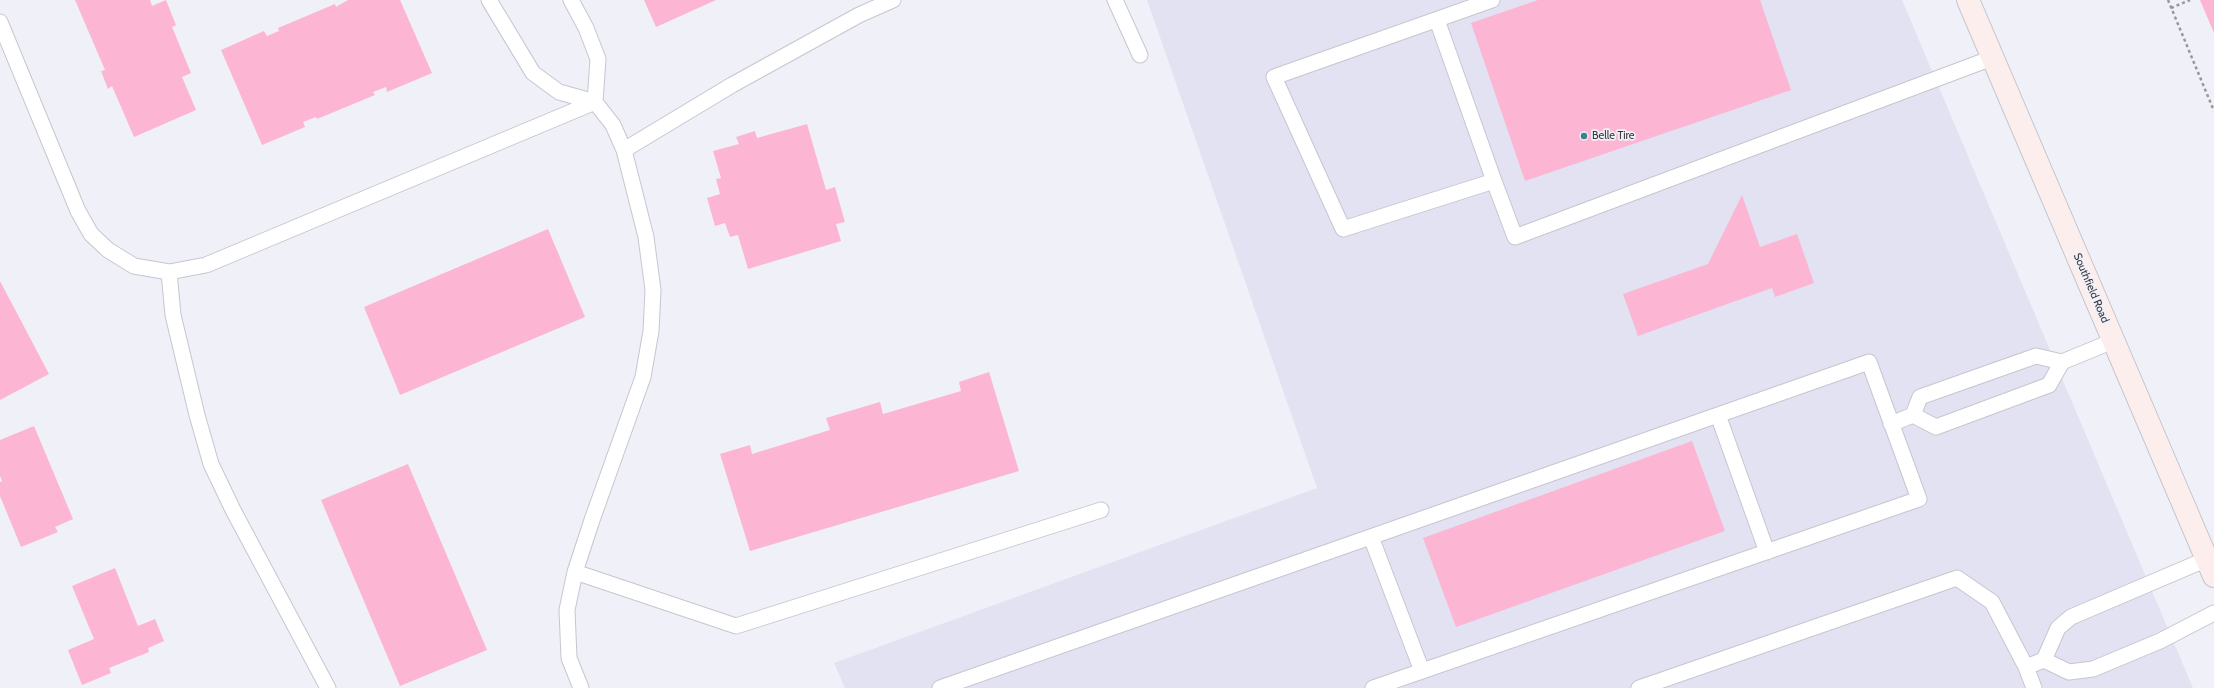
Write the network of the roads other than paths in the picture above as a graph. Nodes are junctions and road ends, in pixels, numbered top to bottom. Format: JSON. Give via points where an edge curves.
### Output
{"nodes":[{"id":1,"x":489,"y":0,"type":"edge"},
{"id":2,"x":571,"y":0,"type":"edge"},
{"id":3,"x":893,"y":0,"type":"edge"},
{"id":4,"x":1116,"y":0,"type":"edge"},
{"id":5,"x":1492,"y":0,"type":"edge"},
{"id":6,"x":1968,"y":0,"type":"edge"},
{"id":7,"x":1438,"y":20,"type":"junction"},
{"id":8,"x":0,"y":22,"type":"edge"},
{"id":9,"x":1140,"y":55,"type":"dead end"},
{"id":10,"x":1992,"y":58,"type":"junction"},
{"id":11,"x":595,"y":102,"type":"junction"},
{"id":12,"x":624,"y":150,"type":"junction"},
{"id":13,"x":1494,"y":181,"type":"junction"},
{"id":14,"x":169,"y":272,"type":"junction"},
{"id":15,"x":2113,"y":341,"type":"junction"},
{"id":16,"x":2062,"y":362,"type":"junction"},
{"id":17,"x":1718,"y":415,"type":"junction"},
{"id":18,"x":1913,"y":415,"type":"junction"},
{"id":19,"x":1891,"y":424,"type":"junction"},
{"id":20,"x":1101,"y":510,"type":"dead end"},
{"id":21,"x":1371,"y":537,"type":"junction"},
{"id":22,"x":1766,"y":552,"type":"junction"},
{"id":23,"x":2212,"y":563,"type":"edge"},
{"id":24,"x":575,"y":572,"type":"junction"},
{"id":25,"x":2214,"y":613,"type":"edge"},
{"id":26,"x":2044,"y":660,"type":"junction"},
{"id":27,"x":2026,"y":667,"type":"junction"},
{"id":28,"x":1422,"y":671,"type":"junction"},
{"id":29,"x":328,"y":688,"type":"edge"},
{"id":30,"x":580,"y":688,"type":"edge"},
{"id":31,"x":940,"y":688,"type":"edge"},
{"id":32,"x":1373,"y":688,"type":"edge"},
{"id":33,"x":1639,"y":688,"type":"edge"},
{"id":34,"x":2034,"y":688,"type":"edge"}],
"edges":[{"from":1,"to":11,"type":"lane","via":[[533,73],[559,92]]},
{"from":2,"to":11,"type":"lane","via":[[598,59]]},
{"from":3,"to":12,"type":"lane","via":[[859,15]]},
{"from":4,"to":9,"type":"lane"},
{"from":5,"to":7,"type":"lane"},
{"from":6,"to":10,"type":"main road","name":"Southfield Road"},
{"from":7,"to":13,"type":"lane"},
{"from":7,"to":13,"type":"lane","via":[[1274,77],[1343,229]]},
{"from":8,"to":14,"type":"lane","via":[[78,212],[91,234],[108,250],[134,266]]},
{"from":10,"to":13,"type":"lane","via":[[1515,237]]},
{"from":10,"to":15,"type":"main road","name":"Southfield Road"},
{"from":11,"to":12,"type":"lane","via":[[613,125]]},
{"from":11,"to":14,"type":"lane","via":[[206,264]]},
{"from":12,"to":24,"type":"lane","via":[[646,237],[653,290],[651,331],[644,377]]},
{"from":14,"to":29,"type":"lane","via":[[173,315],[211,464]]},
{"from":15,"to":16,"type":"lane"},
{"from":15,"to":23,"type":"main road","name":"Southfield Road"},
{"from":16,"to":18,"type":"lane","via":[[2036,356],[1920,397]]},
{"from":16,"to":18,"type":"lane","via":[[2049,385],[1936,427]]},
{"from":17,"to":19,"type":"lane","via":[[1869,362]]},
{"from":17,"to":21,"type":"lane"},
{"from":17,"to":22,"type":"lane"},
{"from":18,"to":19,"type":"lane"},
{"from":19,"to":22,"type":"lane","via":[[1918,499]]},
{"from":20,"to":24,"type":"lane","via":[[736,626]]},
{"from":21,"to":28,"type":"lane"},
{"from":21,"to":31,"type":"lane"},
{"from":22,"to":28,"type":"lane"},
{"from":23,"to":26,"type":"lane","via":[[2071,617],[2058,628]]},
{"from":24,"to":30,"type":"lane","via":[[567,610],[567,624],[569,658]]},
{"from":25,"to":26,"type":"lane","via":[[2160,641],[2093,669],[2069,672]]},
{"from":26,"to":27,"type":"lane"},
{"from":27,"to":33,"type":"lane","via":[[1992,602],[1957,578]]},
{"from":27,"to":34,"type":"lane"},
{"from":28,"to":32,"type":"lane"}]}
